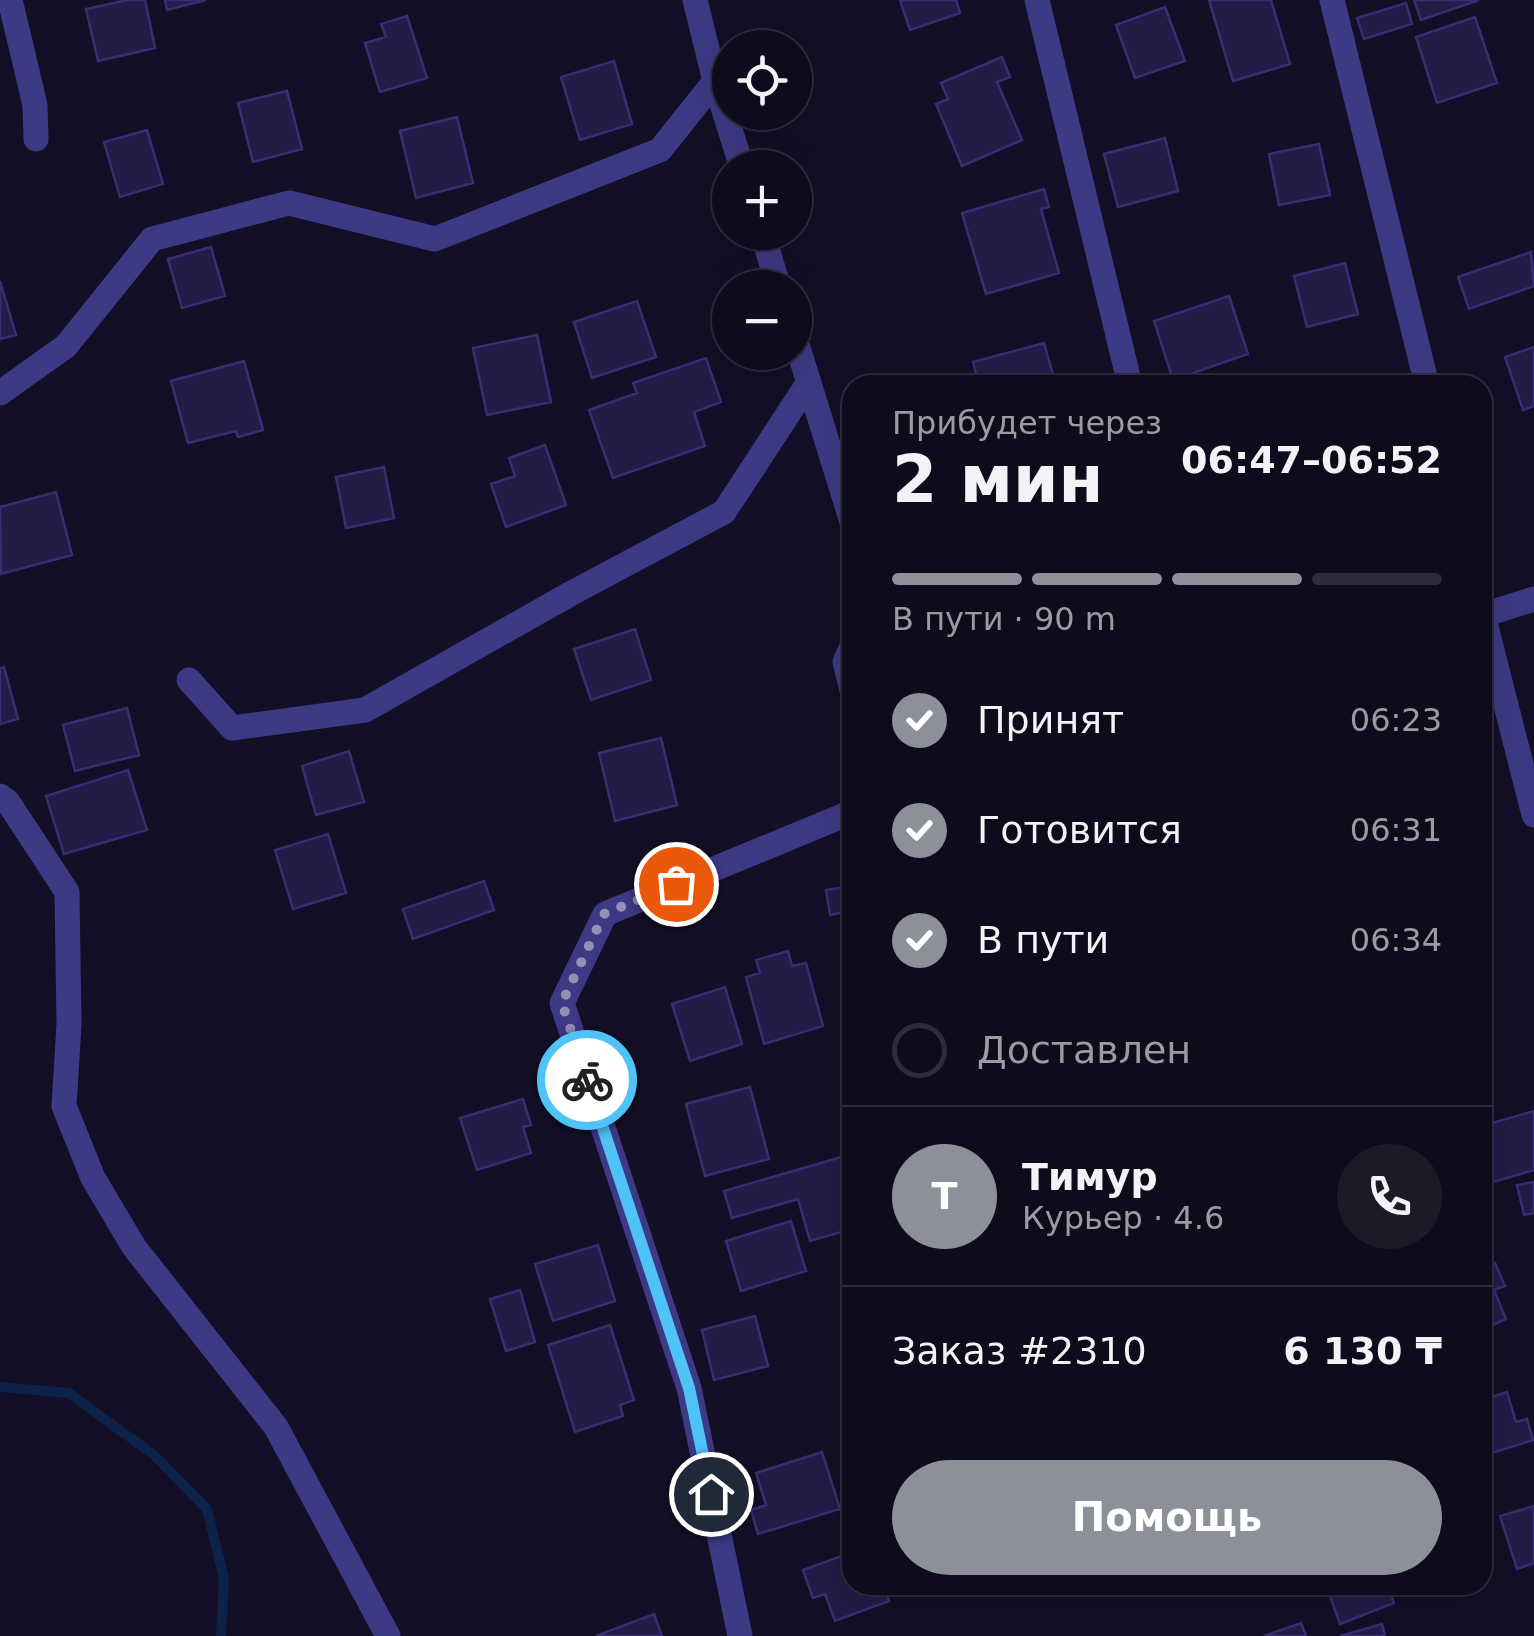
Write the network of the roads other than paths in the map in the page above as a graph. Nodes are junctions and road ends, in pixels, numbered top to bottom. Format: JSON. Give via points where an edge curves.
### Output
{"nodes":[{"id":1,"x":10,"y":0,"type":"edge"},
{"id":2,"x":696,"y":0,"type":"edge"},
{"id":3,"x":1036,"y":0,"type":"edge"},
{"id":4,"x":1332,"y":0,"type":"edge"},
{"id":5,"x":712,"y":72,"type":"edge"},
{"id":6,"x":712,"y":84,"type":"edge"},
{"id":7,"x":36,"y":139,"type":"dead end"},
{"id":8,"x":805,"y":370,"type":"edge"},
{"id":9,"x":1128,"y":375,"type":"edge"},
{"id":10,"x":1424,"y":375,"type":"edge"},
{"id":11,"x":809,"y":382,"type":"junction"},
{"id":12,"x":0,"y":394,"type":"edge"},
{"id":13,"x":842,"y":489,"type":"edge"},
{"id":14,"x":1534,"y":599,"type":"edge"},
{"id":15,"x":1492,"y":611,"type":"edge"},
{"id":16,"x":1492,"y":649,"type":"edge"},
{"id":17,"x":189,"y":680,"type":"dead end"},
{"id":18,"x":0,"y":796,"type":"edge"},
{"id":19,"x":1534,"y":815,"type":"edge"},
{"id":20,"x":842,"y":816,"type":"edge"},
{"id":21,"x":388,"y":1636,"type":"edge"},
{"id":22,"x":740,"y":1636,"type":"edge"}],
"edges":[{"from":1,"to":7,"type":"street","via":[[35,104]]},
{"from":2,"to":5,"type":"street"},
{"from":3,"to":9,"type":"street"},
{"from":4,"to":10,"type":"street"},
{"from":6,"to":12,"type":"street","via":[[660,150],[435,238],[289,203],[152,239],[66,346]]},
{"from":8,"to":11,"type":"street"},
{"from":11,"to":13,"type":"street"},
{"from":11,"to":17,"type":"street","via":[[724,512],[365,710],[232,728]]},
{"from":14,"to":15,"type":"street"},
{"from":16,"to":19,"type":"street"},
{"from":18,"to":21,"type":"street","via":[[67,892],[64,1106],[93,1178],[134,1247],[276,1427]]},
{"from":20,"to":22,"type":"street","via":[[604,914],[562,1003],[689,1388]]}]}
